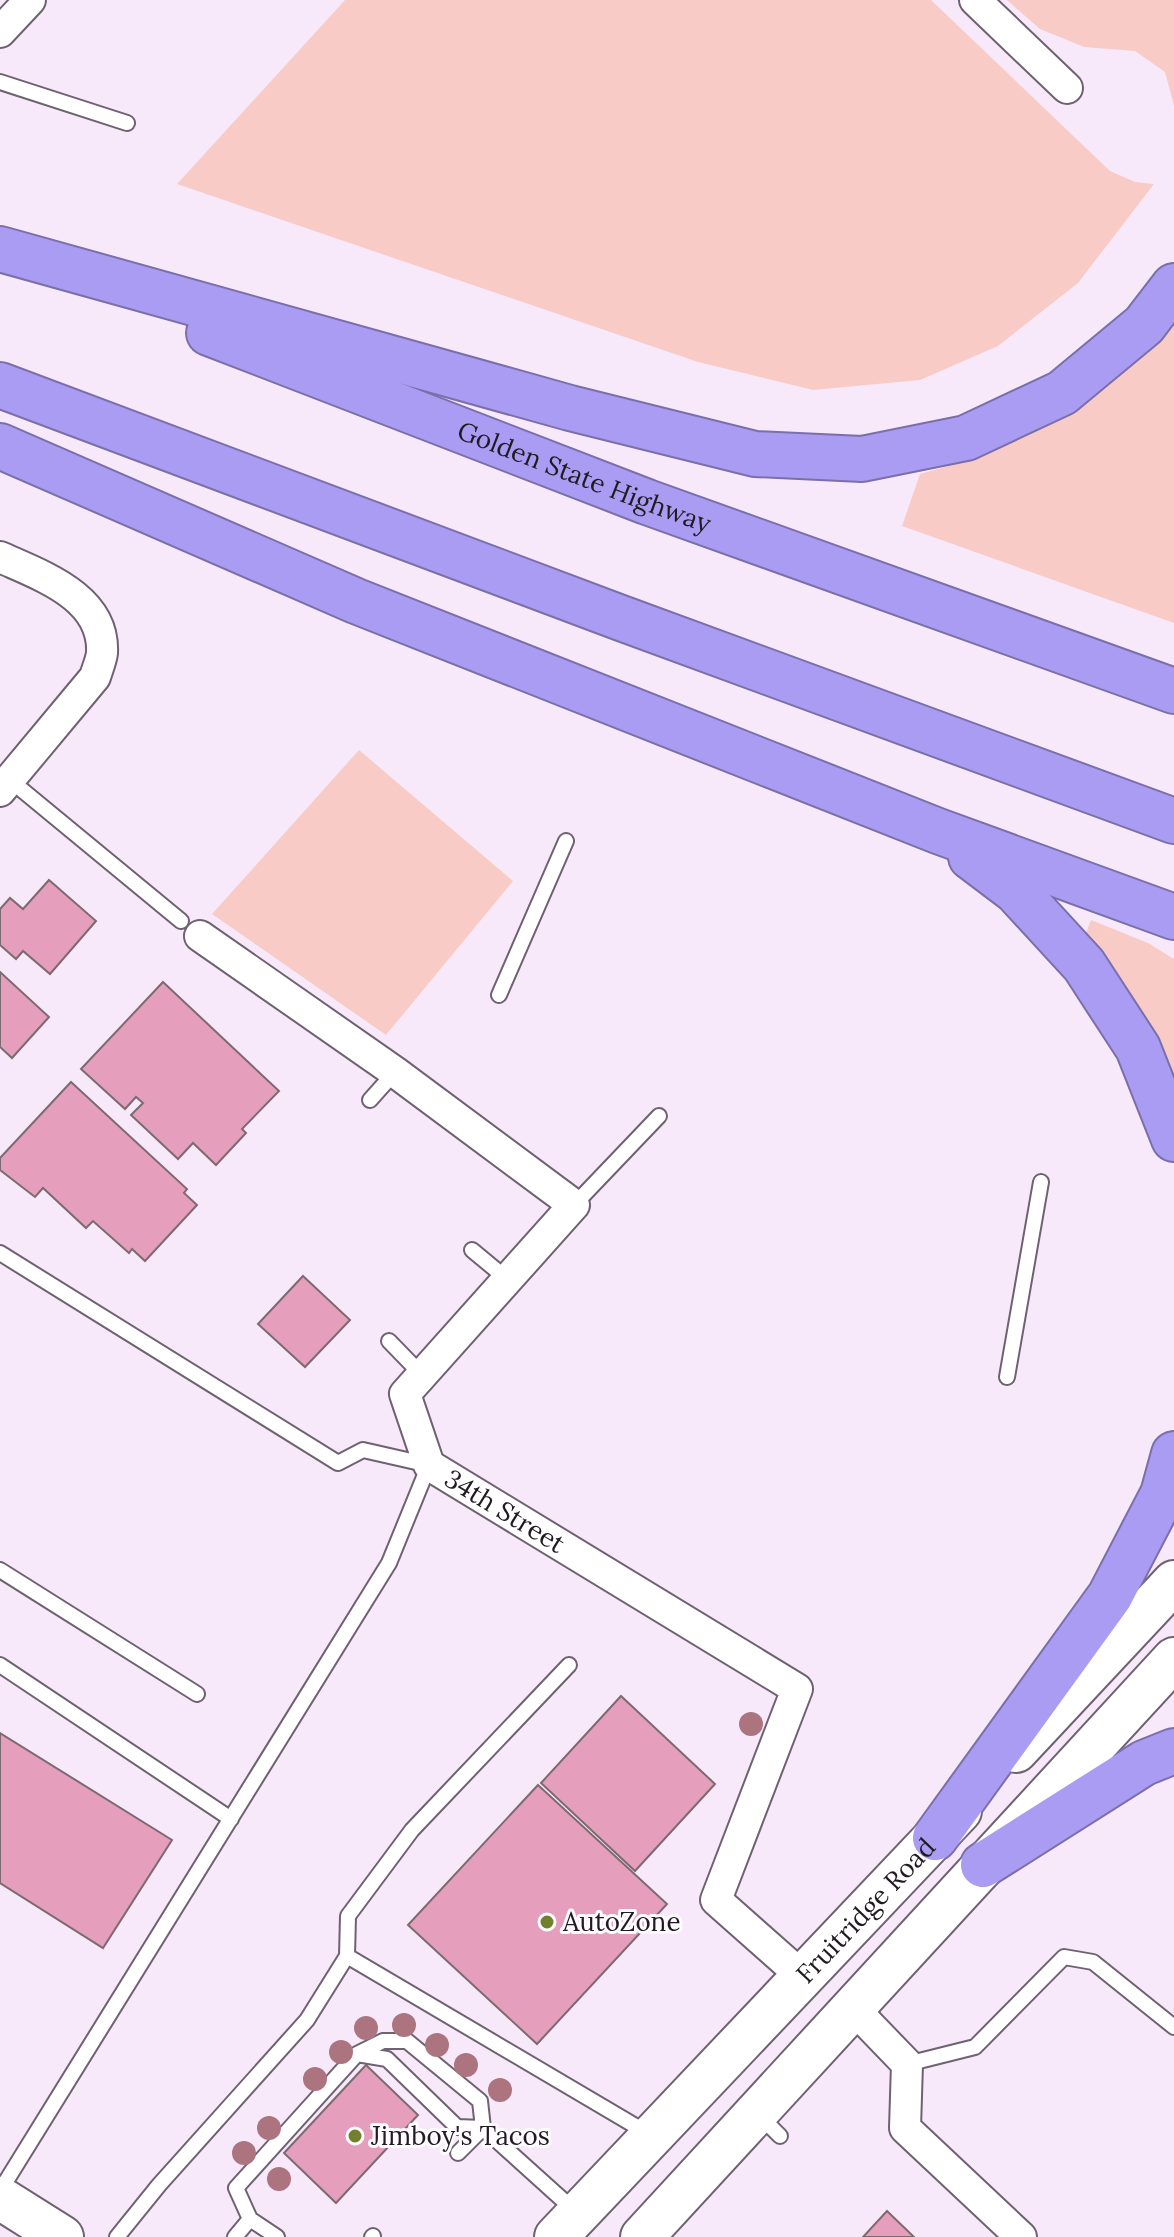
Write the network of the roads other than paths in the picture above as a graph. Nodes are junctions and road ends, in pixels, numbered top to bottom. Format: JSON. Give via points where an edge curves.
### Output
{"nodes":[{"id":1,"x":30,"y":0,"type":"edge"},
{"id":2,"x":975,"y":0,"type":"edge"},
{"id":3,"x":0,"y":32,"type":"edge"},
{"id":4,"x":0,"y":82,"type":"edge"},
{"id":5,"x":1067,"y":88,"type":"dead end"},
{"id":6,"x":127,"y":123,"type":"dead end"},
{"id":7,"x":0,"y":251,"type":"edge"},
{"id":8,"x":1174,"y":286,"type":"edge"},
{"id":9,"x":0,"y":385,"type":"edge"},
{"id":10,"x":0,"y":446,"type":"edge"},
{"id":11,"x":0,"y":557,"type":"edge"},
{"id":12,"x":1174,"y":691,"type":"edge"},
{"id":13,"x":5,"y":785,"type":"edge"},
{"id":14,"x":1174,"y":821,"type":"edge"},
{"id":15,"x":938,"y":831,"type":"junction"},
{"id":16,"x":566,"y":841,"type":"dead end"},
{"id":17,"x":1174,"y":917,"type":"edge"},
{"id":18,"x":190,"y":928,"type":"joint"},
{"id":19,"x":499,"y":995,"type":"dead end"},
{"id":20,"x":395,"y":1072,"type":"junction"},
{"id":21,"x":370,"y":1100,"type":"dead end"},
{"id":22,"x":659,"y":1116,"type":"dead end"},
{"id":23,"x":1174,"y":1139,"type":"edge"},
{"id":24,"x":1041,"y":1182,"type":"dead end"},
{"id":25,"x":574,"y":1205,"type":"junction"},
{"id":26,"x":472,"y":1250,"type":"dead end"},
{"id":27,"x":0,"y":1253,"type":"edge"},
{"id":28,"x":507,"y":1279,"type":"junction"},
{"id":29,"x":389,"y":1341,"type":"dead end"},
{"id":30,"x":422,"y":1375,"type":"junction"},
{"id":31,"x":1007,"y":1377,"type":"dead end"},
{"id":32,"x":1174,"y":1454,"type":"edge"},
{"id":33,"x":429,"y":1465,"type":"junction"},
{"id":34,"x":0,"y":1570,"type":"edge"},
{"id":35,"x":1174,"y":1582,"type":"edge"},
{"id":36,"x":1174,"y":1659,"type":"edge"},
{"id":37,"x":0,"y":1665,"type":"edge"},
{"id":38,"x":569,"y":1665,"type":"dead end"},
{"id":39,"x":197,"y":1694,"type":"dead end"},
{"id":40,"x":1174,"y":1751,"type":"edge"},
{"id":41,"x":231,"y":1819,"type":"junction"},
{"id":42,"x":935,"y":1838,"type":"junction"},
{"id":43,"x":983,"y":1865,"type":"junction"},
{"id":44,"x":347,"y":1956,"type":"junction"},
{"id":45,"x":803,"y":1977,"type":"junction"},
{"id":46,"x":852,"y":2007,"type":"junction"},
{"id":47,"x":1174,"y":2027,"type":"edge"},
{"id":48,"x":357,"y":2054,"type":"junction"},
{"id":49,"x":907,"y":2064,"type":"junction"},
{"id":50,"x":483,"y":2128,"type":"junction"},
{"id":51,"x":652,"y":2136,"type":"junction"},
{"id":52,"x":458,"y":2153,"type":"dead end"},
{"id":53,"x":0,"y":2191,"type":"edge"},
{"id":54,"x":0,"y":2198,"type":"edge"},
{"id":55,"x":250,"y":2219,"type":"junction"},
{"id":56,"x":567,"y":2225,"type":"edge"},
{"id":57,"x":57,"y":2236,"type":"edge"},
{"id":58,"x":645,"y":2236,"type":"edge"},
{"id":59,"x":117,"y":2237,"type":"edge"},
{"id":60,"x":235,"y":2237,"type":"edge"},
{"id":61,"x":277,"y":2237,"type":"edge"},
{"id":62,"x":1021,"y":2237,"type":"edge"}],
"edges":[{"from":1,"to":3,"type":"street"},
{"from":2,"to":5,"type":"street"},
{"from":4,"to":6,"type":"lane"},
{"from":7,"to":8,"type":"highway","via":[[755,454],[862,459],[966,438],[1062,393],[1144,325]]},
{"from":7,"to":12,"type":"highway","name":"Golden State Highway","via":[[647,502]]},
{"from":9,"to":14,"type":"highway"},
{"from":10,"to":15,"type":"highway","via":[[356,601]]},
{"from":11,"to":13,"type":"street","via":[[83,602],[97,621],[102,654],[95,677]]},
{"from":13,"to":18,"type":"lane"},
{"from":15,"to":17,"type":"highway"},
{"from":15,"to":23,"type":"highway","via":[[1016,891],[1084,965],[1138,1048]]},
{"from":16,"to":19,"type":"lane"},
{"from":18,"to":20,"type":"street"},
{"from":20,"to":21,"type":"lane"},
{"from":20,"to":25,"type":"street"},
{"from":22,"to":25,"type":"lane"},
{"from":24,"to":31,"type":"lane"},
{"from":25,"to":28,"type":"street","name":"34th Street"},
{"from":26,"to":28,"type":"lane"},
{"from":27,"to":33,"type":"lane","via":[[338,1463],[363,1450]]},
{"from":28,"to":30,"type":"street","name":"34th Street"},
{"from":29,"to":30,"type":"lane"},
{"from":30,"to":33,"type":"street","name":"34th Street","via":[[405,1394]]},
{"from":32,"to":42,"type":"highway","via":[[1163,1494],[1110,1596]]},
{"from":33,"to":41,"type":"lane","via":[[389,1563]]},
{"from":33,"to":45,"type":"street","name":"34th Street","via":[[797,1689],[716,1900]]},
{"from":34,"to":39,"type":"lane"},
{"from":35,"to":42,"type":"main road","name":"Fruitridge Road"},
{"from":36,"to":43,"type":"main road","name":"Fruitridge Road"},
{"from":37,"to":41,"type":"lane"},
{"from":38,"to":44,"type":"lane","via":[[412,1830],[348,1916]]},
{"from":40,"to":43,"type":"highway","via":[[1144,1763]]},
{"from":41,"to":53,"type":"lane"},
{"from":42,"to":45,"type":"main road","name":"Fruitridge Road"},
{"from":43,"to":46,"type":"main road","name":"Fruitridge Road"},
{"from":44,"to":51,"type":"lane"},
{"from":44,"to":59,"type":"lane","via":[[307,2020]]},
{"from":45,"to":51,"type":"main road","name":"Fruitridge Road"},
{"from":46,"to":49,"type":"street"},
{"from":46,"to":58,"type":"main road","name":"Fruitridge Road","via":[[768,2124]]},
{"from":47,"to":49,"type":"lane","via":[[1093,1962],[1064,1957],[975,2047]]},
{"from":48,"to":50,"type":"lane","via":[[387,2059],[457,2127]]},
{"from":48,"to":50,"type":"lane","via":[[383,2041],[407,2041],[480,2101]]},
{"from":48,"to":55,"type":"lane","via":[[236,2188]]},
{"from":49,"to":62,"type":"street","via":[[905,2128]]},
{"from":50,"to":52,"type":"lane"},
{"from":50,"to":56,"type":"lane"},
{"from":51,"to":56,"type":"main road","name":"Fruitridge Road"},
{"from":54,"to":57,"type":"main road"},
{"from":55,"to":60,"type":"lane"},
{"from":55,"to":61,"type":"lane"}]}
